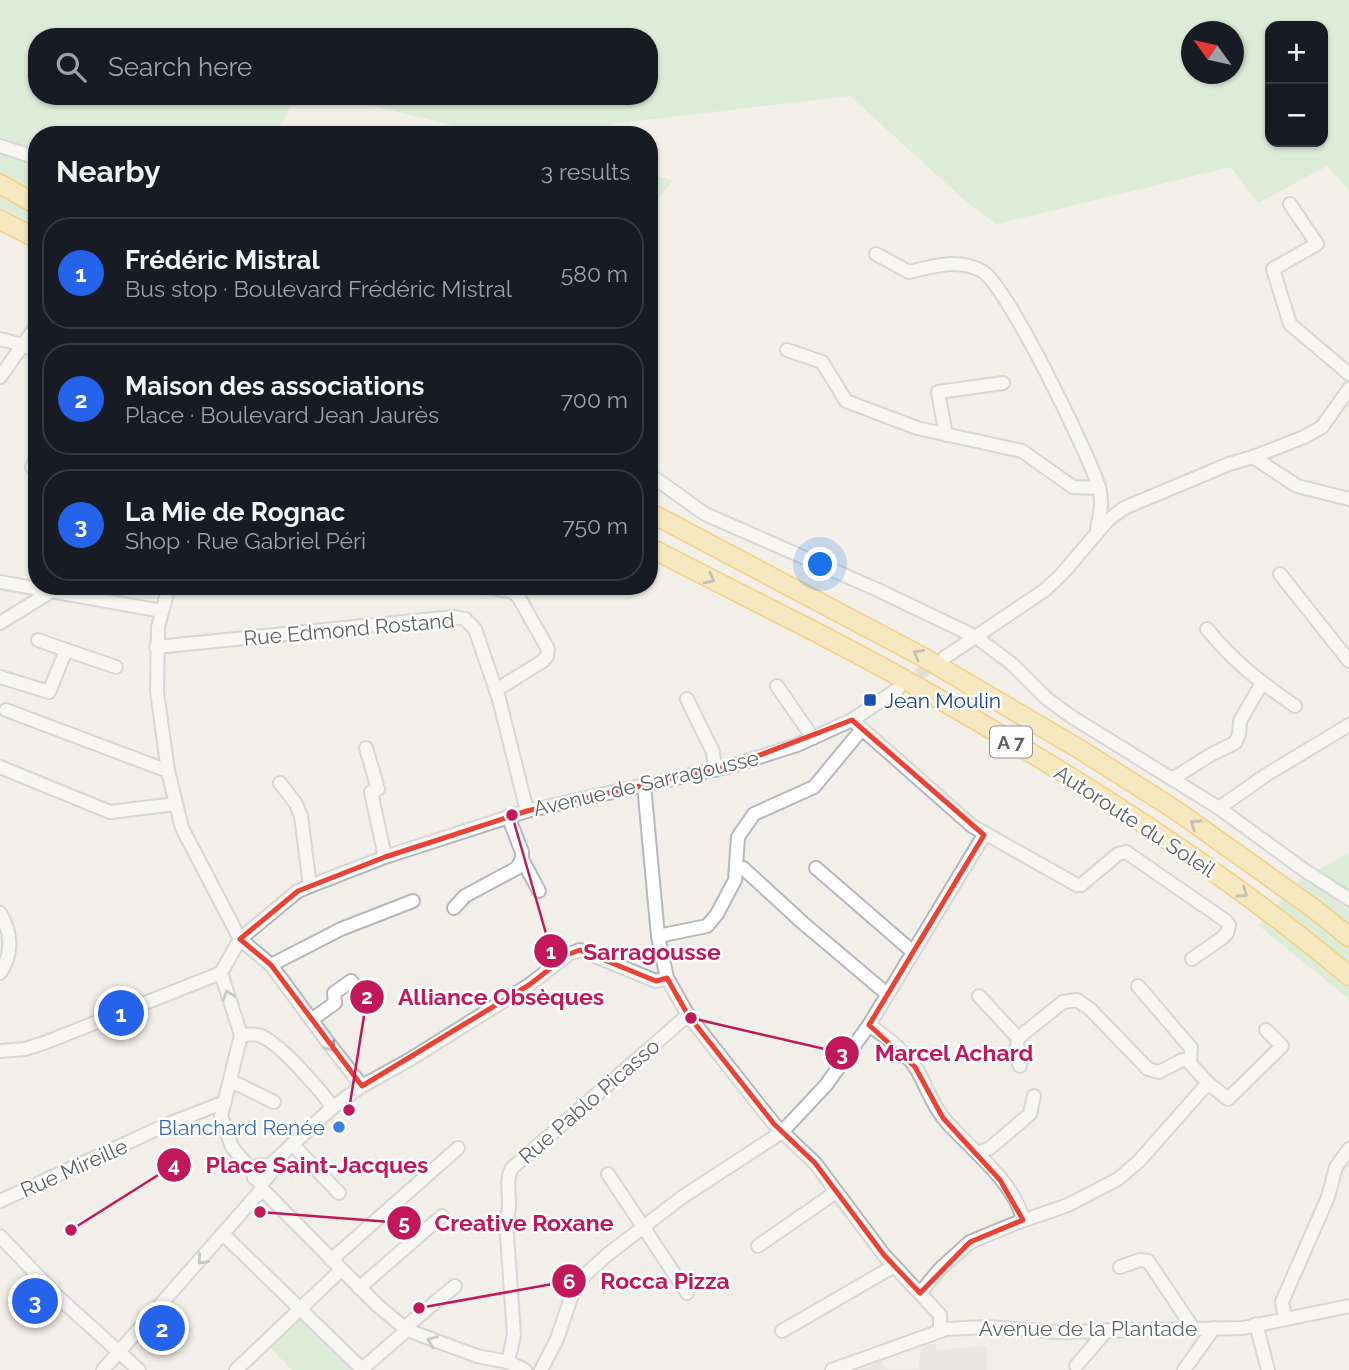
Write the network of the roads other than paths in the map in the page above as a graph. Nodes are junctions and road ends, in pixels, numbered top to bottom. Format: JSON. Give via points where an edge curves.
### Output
{"nodes":[{"id":1,"x":0,"y":146,"type":"edge"},
{"id":2,"x":28,"y":155,"type":"edge"},
{"id":3,"x":0,"y":186,"type":"edge"},
{"id":4,"x":28,"y":200,"type":"edge"},
{"id":5,"x":1290,"y":204,"type":"dead end"},
{"id":6,"x":0,"y":222,"type":"edge"},
{"id":7,"x":28,"y":235,"type":"edge"},
{"id":8,"x":876,"y":254,"type":"dead end"},
{"id":9,"x":28,"y":338,"type":"edge"},
{"id":10,"x":0,"y":340,"type":"edge"},
{"id":11,"x":23,"y":345,"type":"junction"},
{"id":12,"x":28,"y":347,"type":"edge"},
{"id":13,"x":788,"y":350,"type":"dead end"},
{"id":14,"x":1349,"y":374,"type":"edge"},
{"id":15,"x":0,"y":377,"type":"edge"},
{"id":16,"x":1003,"y":383,"type":"dead end"},
{"id":17,"x":1349,"y":389,"type":"edge"},
{"id":18,"x":946,"y":435,"type":"junction"},
{"id":19,"x":1253,"y":457,"type":"junction"},
{"id":20,"x":658,"y":480,"type":"edge"},
{"id":21,"x":1099,"y":488,"type":"junction"},
{"id":22,"x":1349,"y":499,"type":"edge"},
{"id":23,"x":658,"y":517,"type":"edge"},
{"id":24,"x":1095,"y":534,"type":"junction"},
{"id":25,"x":658,"y":552,"type":"edge"},
{"id":26,"x":1280,"y":574,"type":"dead end"},
{"id":27,"x":0,"y":582,"type":"edge"},
{"id":28,"x":28,"y":587,"type":"edge"},
{"id":29,"x":46,"y":595,"type":"edge"},
{"id":30,"x":74,"y":595,"type":"edge"},
{"id":31,"x":166,"y":595,"type":"edge"},
{"id":32,"x":517,"y":595,"type":"edge"},
{"id":33,"x":162,"y":611,"type":"junction"},
{"id":34,"x":0,"y":623,"type":"edge"},
{"id":35,"x":1208,"y":629,"type":"dead end"},
{"id":36,"x":976,"y":637,"type":"junction"},
{"id":37,"x":38,"y":640,"type":"dead end"},
{"id":38,"x":156,"y":646,"type":"junction"},
{"id":39,"x":66,"y":650,"type":"junction"},
{"id":40,"x":944,"y":658,"type":"tunnel mouth"},
{"id":41,"x":1349,"y":661,"type":"edge"},
{"id":42,"x":116,"y":667,"type":"dead end"},
{"id":43,"x":0,"y":677,"type":"edge"},
{"id":44,"x":1262,"y":683,"type":"junction"},
{"id":45,"x":777,"y":686,"type":"dead end"},
{"id":46,"x":898,"y":689,"type":"tunnel mouth"},
{"id":47,"x":496,"y":691,"type":"junction"},
{"id":48,"x":688,"y":699,"type":"dead end"},
{"id":49,"x":1296,"y":706,"type":"dead end"},
{"id":50,"x":6,"y":710,"type":"dead end"},
{"id":51,"x":857,"y":725,"type":"junction"},
{"id":52,"x":1349,"y":725,"type":"edge"},
{"id":53,"x":813,"y":738,"type":"junction"},
{"id":54,"x":366,"y":748,"type":"dead end"},
{"id":55,"x":0,"y":767,"type":"edge"},
{"id":56,"x":715,"y":770,"type":"junction"},
{"id":57,"x":169,"y":771,"type":"junction"},
{"id":58,"x":1172,"y":779,"type":"junction"},
{"id":59,"x":280,"y":783,"type":"dead end"},
{"id":60,"x":644,"y":785,"type":"junction"},
{"id":61,"x":175,"y":804,"type":"junction"},
{"id":62,"x":1219,"y":808,"type":"junction"},
{"id":63,"x":527,"y":811,"type":"junction"},
{"id":64,"x":508,"y":816,"type":"junction"},
{"id":65,"x":984,"y":835,"type":"junction"},
{"id":66,"x":385,"y":857,"type":"junction"},
{"id":67,"x":522,"y":859,"type":"junction"},
{"id":68,"x":743,"y":868,"type":"dead end"},
{"id":69,"x":816,"y":868,"type":"dead end"},
{"id":70,"x":310,"y":886,"type":"junction"},
{"id":71,"x":539,"y":891,"type":"dead end"},
{"id":72,"x":1349,"y":899,"type":"edge"},
{"id":73,"x":413,"y":901,"type":"dead end"},
{"id":74,"x":454,"y":908,"type":"dead end"},
{"id":75,"x":0,"y":913,"type":"edge"},
{"id":76,"x":658,"y":936,"type":"junction"},
{"id":77,"x":1349,"y":937,"type":"edge"},
{"id":78,"x":240,"y":939,"type":"junction"},
{"id":79,"x":913,"y":952,"type":"junction"},
{"id":80,"x":1192,"y":959,"type":"dead end"},
{"id":81,"x":271,"y":965,"type":"junction"},
{"id":82,"x":0,"y":973,"type":"edge"},
{"id":83,"x":220,"y":973,"type":"junction"},
{"id":84,"x":1349,"y":976,"type":"edge"},
{"id":85,"x":667,"y":978,"type":"junction"},
{"id":86,"x":1138,"y":986,"type":"dead end"},
{"id":87,"x":887,"y":994,"type":"junction"},
{"id":88,"x":979,"y":996,"type":"dead end"},
{"id":89,"x":369,"y":1005,"type":"dead end"},
{"id":90,"x":688,"y":1015,"type":"junction"},
{"id":91,"x":311,"y":1020,"type":"junction"},
{"id":92,"x":869,"y":1025,"type":"junction"},
{"id":93,"x":1266,"y":1030,"type":"dead end"},
{"id":94,"x":241,"y":1035,"type":"junction"},
{"id":95,"x":1018,"y":1038,"type":"junction"},
{"id":96,"x":0,"y":1051,"type":"edge"},
{"id":97,"x":1190,"y":1062,"type":"junction"},
{"id":98,"x":1020,"y":1066,"type":"dead end"},
{"id":99,"x":231,"y":1081,"type":"junction"},
{"id":100,"x":1208,"y":1083,"type":"junction"},
{"id":101,"x":362,"y":1086,"type":"junction"},
{"id":102,"x":1034,"y":1096,"type":"dead end"},
{"id":103,"x":225,"y":1102,"type":"junction"},
{"id":104,"x":274,"y":1102,"type":"dead end"},
{"id":105,"x":333,"y":1107,"type":"junction"},
{"id":106,"x":782,"y":1132,"type":"junction"},
{"id":107,"x":292,"y":1144,"type":"junction"},
{"id":108,"x":458,"y":1148,"type":"dead end"},
{"id":109,"x":1349,"y":1149,"type":"edge"},
{"id":110,"x":977,"y":1153,"type":"junction"},
{"id":111,"x":608,"y":1174,"type":"dead end"},
{"id":112,"x":258,"y":1181,"type":"junction"},
{"id":113,"x":836,"y":1192,"type":"junction"},
{"id":114,"x":339,"y":1193,"type":"dead end"},
{"id":115,"x":0,"y":1201,"type":"edge"},
{"id":116,"x":442,"y":1216,"type":"dead end"},
{"id":117,"x":1023,"y":1220,"type":"junction"},
{"id":118,"x":642,"y":1227,"type":"junction"},
{"id":119,"x":224,"y":1235,"type":"junction"},
{"id":120,"x":0,"y":1237,"type":"edge"},
{"id":121,"x":758,"y":1246,"type":"dead end"},
{"id":122,"x":331,"y":1260,"type":"junction"},
{"id":123,"x":894,"y":1266,"type":"junction"},
{"id":124,"x":1120,"y":1267,"type":"dead end"},
{"id":125,"x":341,"y":1270,"type":"junction"},
{"id":126,"x":455,"y":1286,"type":"dead end"},
{"id":127,"x":359,"y":1288,"type":"junction"},
{"id":128,"x":687,"y":1293,"type":"dead end"},
{"id":129,"x":920,"y":1293,"type":"junction"},
{"id":130,"x":1349,"y":1306,"type":"edge"},
{"id":131,"x":302,"y":1308,"type":"junction"},
{"id":132,"x":1286,"y":1318,"type":"junction"},
{"id":133,"x":1256,"y":1324,"type":"junction"},
{"id":134,"x":1194,"y":1328,"type":"junction"},
{"id":135,"x":1214,"y":1328,"type":"junction"},
{"id":136,"x":1107,"y":1329,"type":"junction"},
{"id":137,"x":407,"y":1330,"type":"junction"},
{"id":138,"x":782,"y":1331,"type":"dead end"},
{"id":139,"x":940,"y":1331,"type":"junction"},
{"id":140,"x":120,"y":1353,"type":"junction"},
{"id":141,"x":502,"y":1361,"type":"junction"},
{"id":142,"x":1076,"y":1366,"type":"dead end"},
{"id":143,"x":103,"y":1370,"type":"edge"},
{"id":144,"x":139,"y":1370,"type":"edge"},
{"id":145,"x":236,"y":1370,"type":"edge"},
{"id":146,"x":526,"y":1370,"type":"edge"},
{"id":147,"x":541,"y":1370,"type":"edge"},
{"id":148,"x":832,"y":1370,"type":"edge"},
{"id":149,"x":1184,"y":1370,"type":"edge"},
{"id":150,"x":1268,"y":1370,"type":"edge"}],
"edges":[{"from":1,"to":2,"type":"street"},
{"from":3,"to":4,"type":"highway"},
{"from":5,"to":14,"type":"street","via":[[1317,243],[1273,269],[1290,324]]},
{"from":6,"to":7,"type":"highway"},
{"from":8,"to":21,"type":"street","via":[[909,272],[962,264],[984,272],[1011,307]]},
{"from":9,"to":11,"type":"street"},
{"from":10,"to":11,"type":"street"},
{"from":11,"to":12,"type":"street"},
{"from":11,"to":15,"type":"street"},
{"from":13,"to":18,"type":"street","via":[[822,362],[846,401]]},
{"from":16,"to":18,"type":"street","via":[[937,392]]},
{"from":17,"to":19,"type":"street","via":[[1322,427]]},
{"from":18,"to":21,"type":"street","via":[[1022,451],[1073,487]]},
{"from":19,"to":22,"type":"street","via":[[1297,486]]},
{"from":19,"to":24,"type":"street","via":[[1124,508]]},
{"from":20,"to":36,"type":"street","via":[[705,514]]},
{"from":21,"to":24,"type":"street","via":[[1102,510]]},
{"from":77,"to":23,"type":"highway","name":"Autoroute du Soleil","number":"A 7","one_way":true,"via":[[1177,811],[1081,750],[921,656]]},
{"from":24,"to":36,"type":"street","via":[[1045,590]]},
{"from":25,"to":84,"type":"highway","name":"Autoroute du Soleil","number":"A 7","one_way":true,"via":[[916,686],[1044,761],[1164,836],[1288,925]]},
{"from":26,"to":41,"type":"street"},
{"from":27,"to":28,"type":"street"},
{"from":29,"to":34,"type":"street"},
{"from":30,"to":33,"type":"street"},
{"from":31,"to":33,"type":"street"},
{"from":32,"to":47,"type":"street","via":[[548,649],[547,656]]},
{"from":33,"to":38,"type":"street"},
{"from":35,"to":44,"type":"street","via":[[1229,656]]},
{"from":36,"to":40,"type":"street"},
{"from":36,"to":58,"type":"street","via":[[1046,698]]},
{"from":37,"to":39,"type":"street"},
{"from":38,"to":47,"type":"street","name":"Rue Edmond Rostand","via":[[454,617],[465,619],[475,629]]},
{"from":38,"to":57,"type":"street","via":[[157,692]]},
{"from":39,"to":42,"type":"street"},
{"from":39,"to":43,"type":"street","via":[[49,692]]},
{"from":44,"to":49,"type":"street"},
{"from":44,"to":58,"type":"street","via":[[1240,721],[1235,743]]},
{"from":45,"to":53,"type":"street"},
{"from":46,"to":51,"type":"street","name":"Avenue de Sarragousse"},
{"from":47,"to":63,"type":"street","name":"Rue Edmond Rostand"},
{"from":48,"to":56,"type":"street","via":[[713,752]]},
{"from":50,"to":57,"type":"street"},
{"from":51,"to":53,"type":"street","name":"Avenue de Sarragousse"},
{"from":51,"to":65,"type":"street"},
{"from":51,"to":76,"type":"street","via":[[814,787],[748,820],[738,837],[735,880],[707,926]]},
{"from":52,"to":62,"type":"street"},
{"from":53,"to":56,"type":"street","name":"Avenue de Sarragousse"},
{"from":54,"to":66,"type":"street","via":[[378,789],[371,792]]},
{"from":55,"to":61,"type":"street","via":[[110,811]]},
{"from":56,"to":60,"type":"street","name":"Avenue de Sarragousse"},
{"from":57,"to":61,"type":"street"},
{"from":58,"to":62,"type":"street"},
{"from":59,"to":70,"type":"street","via":[[301,816]]},
{"from":60,"to":63,"type":"street","name":"Avenue de Sarragousse"},
{"from":60,"to":76,"type":"street"},
{"from":61,"to":78,"type":"street","via":[[182,828]]},
{"from":62,"to":72,"type":"street"},
{"from":63,"to":64,"type":"street","name":"Avenue de Sarragousse"},
{"from":64,"to":66,"type":"street","name":"Avenue de Sarragousse"},
{"from":64,"to":67,"type":"street"},
{"from":65,"to":79,"type":"street"},
{"from":65,"to":80,"type":"street","via":[[1080,886],[1126,852],[1229,925],[1222,938]]},
{"from":66,"to":70,"type":"street","name":"Avenue de Sarragousse"},
{"from":67,"to":71,"type":"street"},
{"from":67,"to":74,"type":"street","via":[[517,868],[465,896]]},
{"from":68,"to":87,"type":"street"},
{"from":69,"to":79,"type":"street"},
{"from":70,"to":78,"type":"street","name":"Avenue de Sarragousse"},
{"from":73,"to":81,"type":"street","via":[[341,929]]},
{"from":75,"to":82,"type":"street","via":[[10,941],[10,957]]},
{"from":76,"to":85,"type":"street"},
{"from":78,"to":81,"type":"street"},
{"from":78,"to":83,"type":"street","name":"Avenue de Sarragousse"},
{"from":79,"to":87,"type":"street"},
{"from":81,"to":91,"type":"street"},
{"from":94,"to":83,"type":"street","one_way":true},
{"from":83,"to":96,"type":"street","via":[[44,1043]]},
{"from":85,"to":90,"type":"street"},
{"from":85,"to":101,"type":"street","via":[[656,981],[580,950]]},
{"from":86,"to":97,"type":"street","via":[[1191,1048]]},
{"from":87,"to":92,"type":"street"},
{"from":88,"to":95,"type":"street"},
{"from":89,"to":91,"type":"street","via":[[351,981],[334,993],[335,1003]]},
{"from":90,"to":106,"type":"street"},
{"from":90,"to":141,"type":"street","name":"Rue Pablo Picasso","via":[[508,1174],[511,1209],[506,1222],[514,1335]]},
{"from":91,"to":101,"type":"street","one_way":true},
{"from":92,"to":106,"type":"street","via":[[826,1085]]},
{"from":92,"to":110,"type":"street","via":[[915,1067],[943,1118]]},
{"from":93,"to":100,"type":"street","via":[[1282,1046],[1228,1099]]},
{"from":94,"to":99,"type":"street"},
{"from":94,"to":105,"type":"street","via":[[268,1040]]},
{"from":95,"to":97,"type":"street","via":[[1063,1002],[1077,1000],[1148,1069],[1159,1072],[1182,1060]]},
{"from":95,"to":98,"type":"street"},
{"from":97,"to":100,"type":"street"},
{"from":99,"to":103,"type":"street"},
{"from":99,"to":104,"type":"street"},
{"from":100,"to":117,"type":"street","via":[[1118,1180],[1068,1205]]},
{"from":101,"to":105,"type":"street"},
{"from":102,"to":110,"type":"street","via":[[1030,1114],[990,1148]]},
{"from":103,"to":112,"type":"street","via":[[221,1116],[226,1134]]},
{"from":103,"to":115,"type":"street","name":"Rue Mireille"},
{"from":105,"to":107,"type":"street"},
{"from":106,"to":113,"type":"street","via":[[815,1163]]},
{"from":106,"to":118,"type":"street"},
{"from":107,"to":112,"type":"street","via":[[268,1167],[269,1177]]},
{"from":107,"to":114,"type":"street"},
{"from":108,"to":122,"type":"street"},
{"from":109,"to":132,"type":"street","via":[[1336,1167],[1328,1197],[1282,1302]]},
{"from":110,"to":117,"type":"street","via":[[1020,1207]]},
{"from":111,"to":118,"type":"street"},
{"from":112,"to":119,"type":"street"},
{"from":112,"to":122,"type":"street"},
{"from":113,"to":121,"type":"street"},
{"from":113,"to":123,"type":"street"},
{"from":116,"to":127,"type":"street"},
{"from":117,"to":129,"type":"street","via":[[970,1242]]},
{"from":118,"to":128,"type":"street"},
{"from":118,"to":147,"type":"street","via":[[576,1283]]},
{"from":119,"to":131,"type":"street"},
{"from":119,"to":140,"type":"street","one_way":true},
{"from":120,"to":140,"type":"street"},
{"from":122,"to":125,"type":"street"},
{"from":123,"to":129,"type":"street"},
{"from":123,"to":138,"type":"street"},
{"from":124,"to":134,"type":"street","via":[[1140,1259],[1148,1261]]},
{"from":125,"to":127,"type":"street"},
{"from":125,"to":131,"type":"street"},
{"from":126,"to":137,"type":"street"},
{"from":127,"to":137,"type":"street"},
{"from":129,"to":139,"type":"street","via":[[940,1315]]},
{"from":130,"to":132,"type":"street","name":"Avenue de la Plantade"},
{"from":131,"to":137,"type":"street","via":[[362,1368]]},
{"from":131,"to":145,"type":"street"},
{"from":132,"to":133,"type":"street","name":"Avenue de la Plantade"},
{"from":133,"to":135,"type":"street","name":"Avenue de la Plantade"},
{"from":133,"to":150,"type":"street"},
{"from":134,"to":135,"type":"street","name":"Avenue de la Plantade"},
{"from":134,"to":136,"type":"street","name":"Avenue de la Plantade"},
{"from":135,"to":149,"type":"street"},
{"from":136,"to":139,"type":"street","name":"Avenue de la Plantade"},
{"from":136,"to":142,"type":"street"},
{"from":141,"to":137,"type":"street","one_way":true},
{"from":139,"to":148,"type":"street","name":"Avenue de la Plantade"},
{"from":140,"to":143,"type":"street"},
{"from":140,"to":144,"type":"street"},
{"from":141,"to":146,"type":"street"}]}
